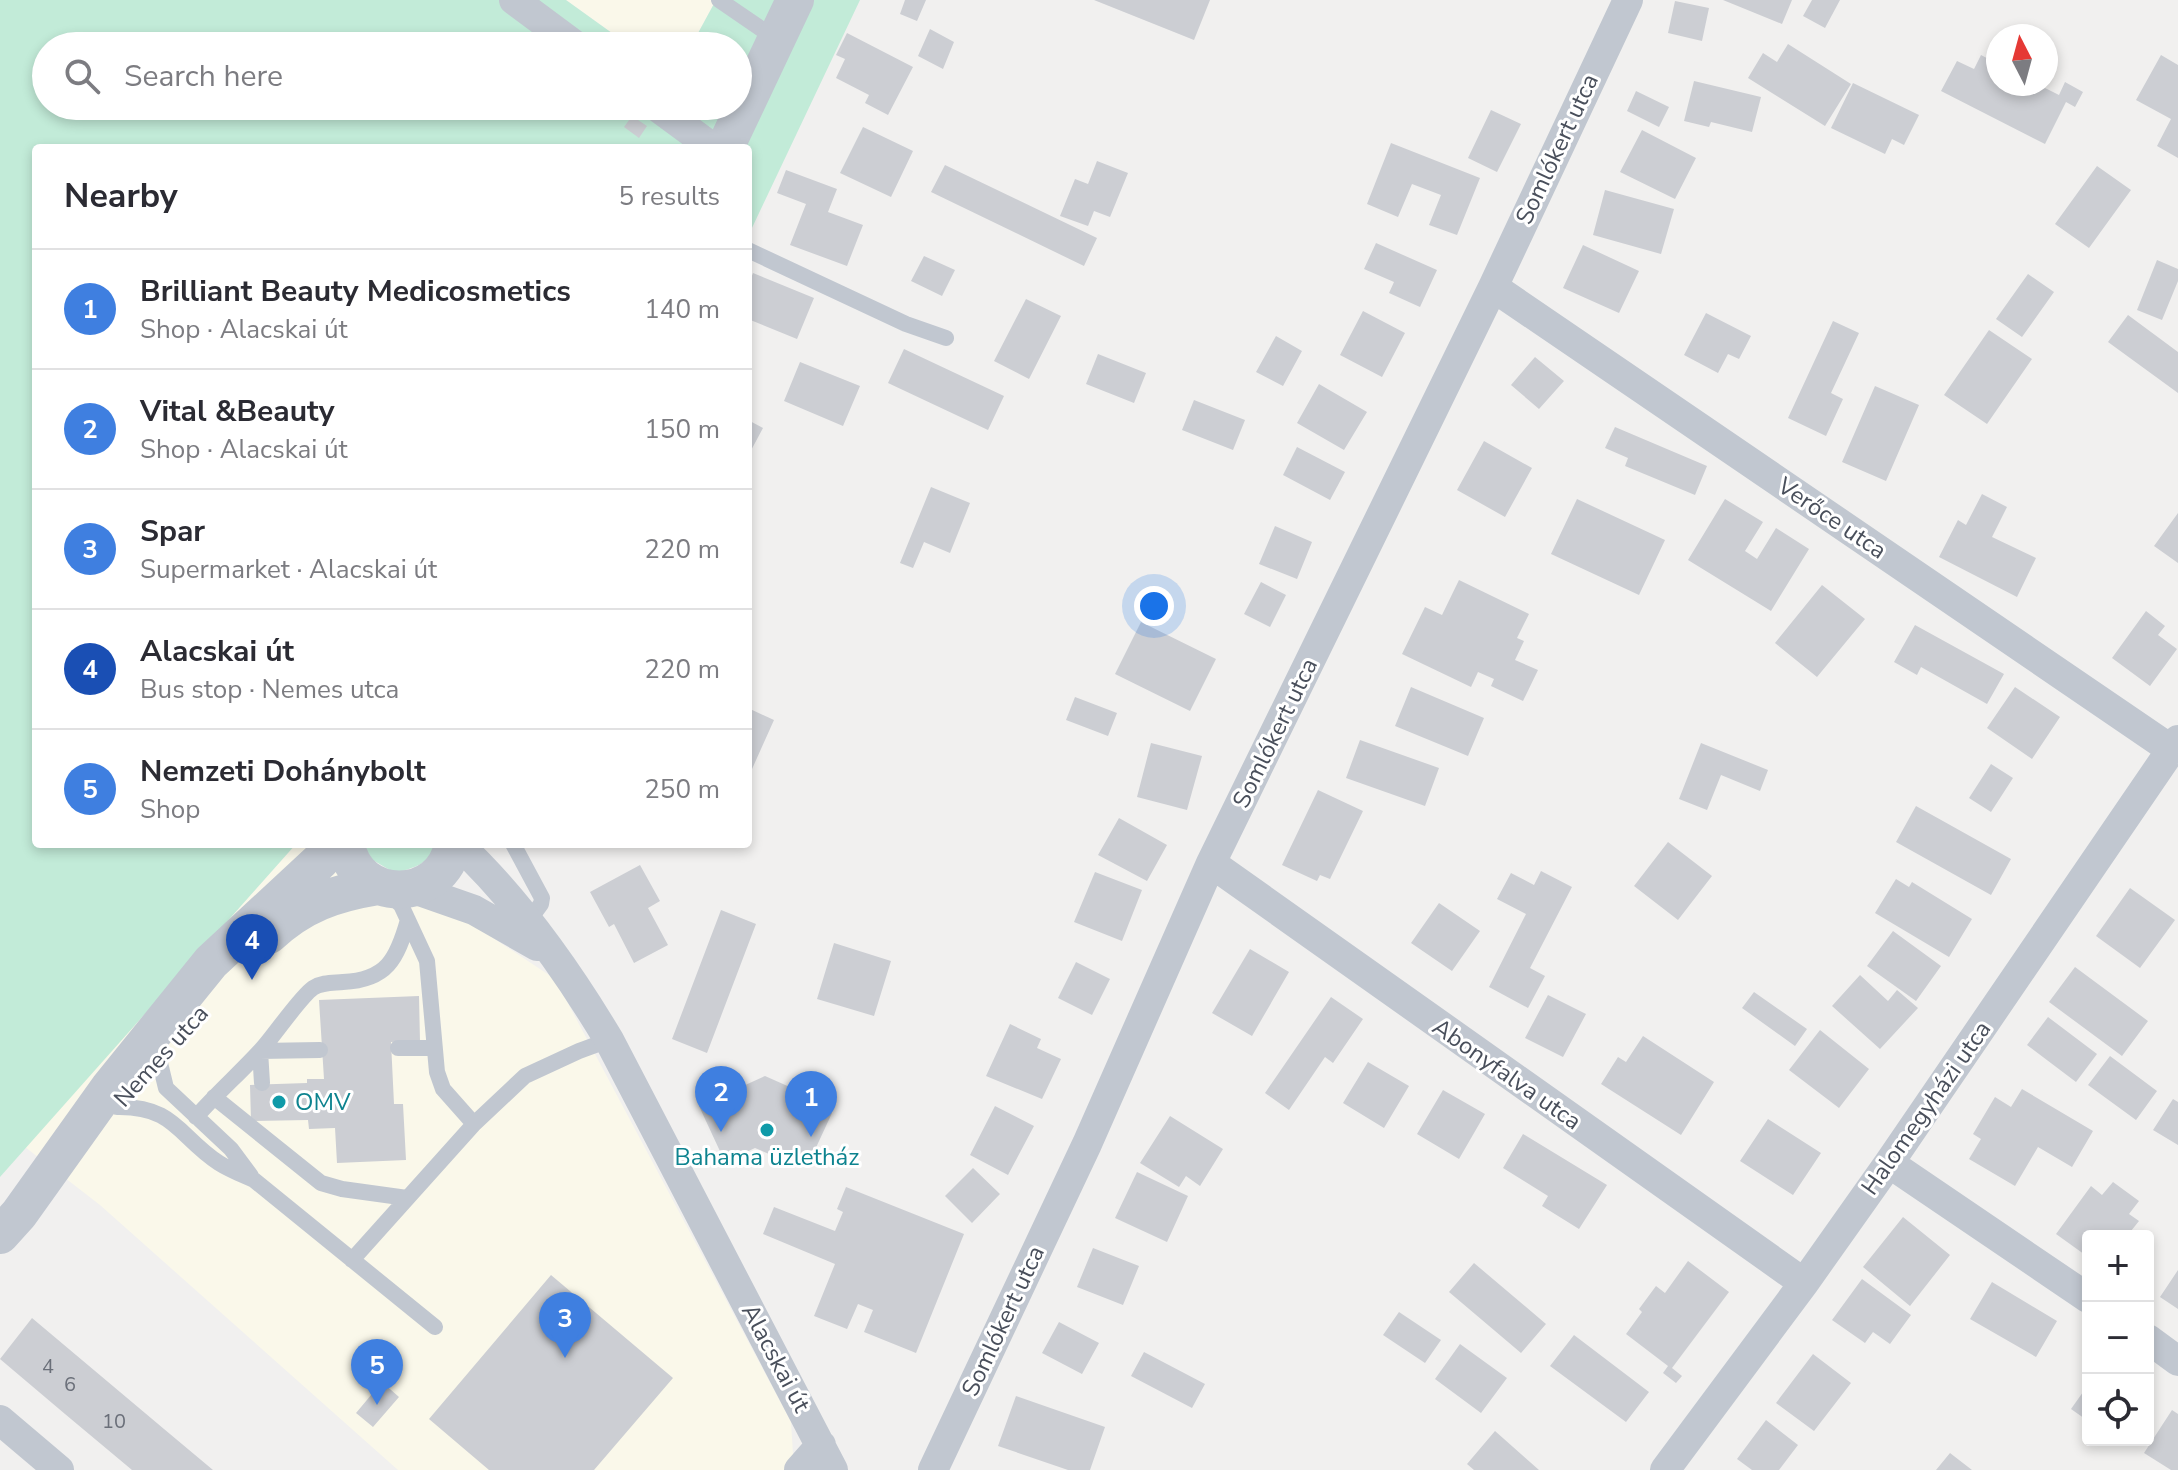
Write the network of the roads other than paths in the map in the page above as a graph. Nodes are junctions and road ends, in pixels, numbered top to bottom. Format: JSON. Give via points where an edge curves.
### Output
{"nodes":[{"id":1,"x":514,"y":0,"type":"edge"},
{"id":2,"x":719,"y":0,"type":"edge"},
{"id":3,"x":795,"y":0,"type":"edge"},
{"id":4,"x":1628,"y":0,"type":"edge"},
{"id":5,"x":557,"y":32,"type":"edge"},
{"id":6,"x":776,"y":39,"type":"junction"},
{"id":7,"x":752,"y":90,"type":"edge"},
{"id":8,"x":675,"y":120,"type":"edge"},
{"id":9,"x":738,"y":120,"type":"edge"},
{"id":10,"x":708,"y":144,"type":"edge"},
{"id":11,"x":727,"y":144,"type":"edge"},
{"id":12,"x":752,"y":252,"type":"edge"},
{"id":13,"x":1493,"y":287,"type":"junction"},
{"id":14,"x":946,"y":338,"type":"dead end"},
{"id":15,"x":2175,"y":745,"type":"edge"},
{"id":16,"x":328,"y":848,"type":"edge"},
{"id":17,"x":348,"y":848,"type":"edge"},
{"id":18,"x":454,"y":848,"type":"edge"},
{"id":19,"x":461,"y":848,"type":"edge"},
{"id":20,"x":515,"y":848,"type":"edge"},
{"id":21,"x":1211,"y":863,"type":"junction"},
{"id":22,"x":396,"y":896,"type":"junction"},
{"id":23,"x":527,"y":923,"type":"junction"},
{"id":24,"x":553,"y":954,"type":"junction"},
{"id":25,"x":609,"y":1040,"type":"junction"},
{"id":26,"x":398,"y":1048,"type":"dead end"},
{"id":27,"x":434,"y":1048,"type":"junction"},
{"id":28,"x":320,"y":1050,"type":"dead end"},
{"id":29,"x":260,"y":1051,"type":"junction"},
{"id":30,"x":159,"y":1059,"type":"junction"},
{"id":31,"x":262,"y":1083,"type":"dead end"},
{"id":32,"x":214,"y":1097,"type":"junction"},
{"id":33,"x":117,"y":1107,"type":"junction"},
{"id":34,"x":196,"y":1117,"type":"junction"},
{"id":35,"x":474,"y":1124,"type":"junction"},
{"id":36,"x":61,"y":1154,"type":"junction"},
{"id":37,"x":1889,"y":1163,"type":"junction"},
{"id":38,"x":254,"y":1180,"type":"junction"},
{"id":39,"x":407,"y":1198,"type":"junction"},
{"id":40,"x":0,"y":1235,"type":"edge"},
{"id":41,"x":352,"y":1260,"type":"junction"},
{"id":42,"x":1804,"y":1283,"type":"junction"},
{"id":43,"x":2082,"y":1294,"type":"edge"},
{"id":44,"x":435,"y":1327,"type":"dead end"},
{"id":45,"x":2154,"y":1343,"type":"edge"},
{"id":46,"x":2178,"y":1361,"type":"edge"},
{"id":47,"x":0,"y":1420,"type":"edge"},
{"id":48,"x":827,"y":1458,"type":"edge"},
{"id":49,"x":59,"y":1470,"type":"edge"},
{"id":50,"x":799,"y":1470,"type":"edge"},
{"id":51,"x":933,"y":1470,"type":"edge"},
{"id":52,"x":1665,"y":1470,"type":"edge"}],
"edges":[{"from":1,"to":5,"type":"street"},
{"from":2,"to":6,"type":"lane"},
{"from":3,"to":6,"type":"street"},
{"from":4,"to":13,"type":"street","name":"Somlókert utca"},
{"from":6,"to":7,"type":"street"},
{"from":8,"to":10,"type":"street"},
{"from":9,"to":11,"type":"street"},
{"from":12,"to":14,"type":"lane"},
{"from":13,"to":15,"type":"street","name":"Verőce utca"},
{"from":13,"to":21,"type":"street","name":"Somlókert utca"},
{"from":15,"to":37,"type":"street","name":"Halomegyházi utca"},
{"from":16,"to":36,"type":"street","name":"Nemes utca","via":[[211,962]]},
{"from":17,"to":22,"type":"street","via":[[355,867]]},
{"from":18,"to":22,"type":"street","name":"Alacskai út","via":[[439,874]]},
{"from":19,"to":23,"type":"street","name":"Alacskai út"},
{"from":20,"to":23,"type":"lane","via":[[542,898]]},
{"from":21,"to":42,"type":"street","name":"Abonyfalva utca"},
{"from":21,"to":51,"type":"street","name":"Somlókert utca","via":[[1087,1144]]},
{"from":22,"to":24,"type":"street","name":"Alacskai út","via":[[474,910]]},
{"from":22,"to":27,"type":"lane","via":[[427,961]]},
{"from":22,"to":29,"type":"lane","via":[[396,956],[360,989],[326,984],[312,988]]},
{"from":22,"to":30,"type":"street","name":"Nemes utca","via":[[337,893],[291,917]]},
{"from":23,"to":24,"type":"street","name":"Alacskai út"},
{"from":24,"to":25,"type":"street","name":"Alacskai út"},
{"from":25,"to":35,"type":"lane","via":[[525,1076]]},
{"from":25,"to":48,"type":"street","name":"Alacskai út"},
{"from":26,"to":27,"type":"lane"},
{"from":27,"to":35,"type":"lane","via":[[443,1089]]},
{"from":28,"to":29,"type":"lane"},
{"from":29,"to":31,"type":"lane"},
{"from":29,"to":32,"type":"lane"},
{"from":30,"to":33,"type":"street","name":"Nemes utca"},
{"from":30,"to":34,"type":"lane","via":[[166,1088]]},
{"from":32,"to":34,"type":"lane"},
{"from":32,"to":39,"type":"lane","via":[[265,1130],[321,1183]]},
{"from":33,"to":36,"type":"street","name":"Nemes utca"},
{"from":33,"to":38,"type":"lane","via":[[162,1114],[219,1163]]},
{"from":34,"to":38,"type":"lane","via":[[231,1149]]},
{"from":35,"to":39,"type":"lane"},
{"from":36,"to":40,"type":"street","name":"Nemes utca"},
{"from":37,"to":42,"type":"street","name":"Halomegyházi utca"},
{"from":37,"to":43,"type":"street"},
{"from":38,"to":41,"type":"lane"},
{"from":39,"to":41,"type":"lane"},
{"from":41,"to":44,"type":"lane"},
{"from":42,"to":52,"type":"street","name":"Halomegyházi utca"},
{"from":45,"to":46,"type":"street"},
{"from":47,"to":49,"type":"street"},
{"from":48,"to":50,"type":"street"}]}
